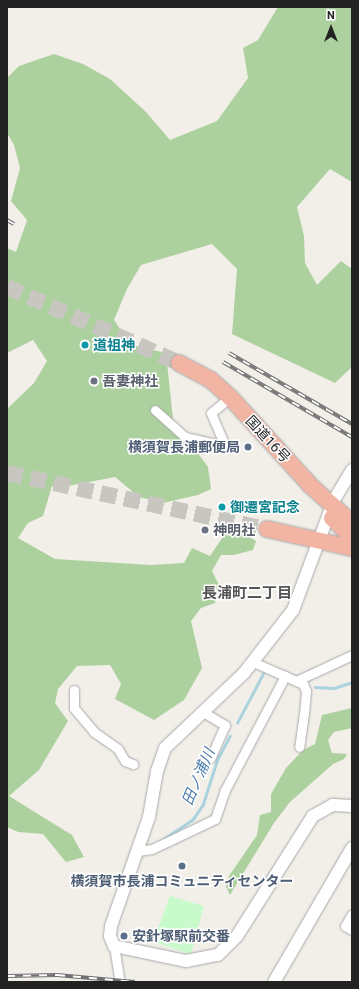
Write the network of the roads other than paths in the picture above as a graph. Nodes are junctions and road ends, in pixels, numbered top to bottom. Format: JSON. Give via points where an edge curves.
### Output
{"nodes":[{"id":1,"x":179,"y":363,"type":"tunnel mouth"},
{"id":2,"x":230,"y":397,"type":"junction"},
{"id":3,"x":155,"y":410,"type":"dead end"},
{"id":4,"x":350,"y":476,"type":"edge"},
{"id":5,"x":332,"y":506,"type":"junction"},
{"id":6,"x":352,"y":523,"type":"edge"},
{"id":7,"x":267,"y":529,"type":"tunnel mouth"},
{"id":8,"x":352,"y":537,"type":"edge"},
{"id":9,"x":319,"y":540,"type":"junction"},
{"id":10,"x":352,"y":548,"type":"edge"},
{"id":11,"x":352,"y":655,"type":"edge"},
{"id":12,"x":253,"y":662,"type":"junction"},
{"id":13,"x":285,"y":676,"type":"junction"},
{"id":14,"x":298,"y":680,"type":"junction"},
{"id":15,"x":74,"y":690,"type":"dead end"},
{"id":16,"x":203,"y":712,"type":"junction"},
{"id":17,"x":299,"y":746,"type":"dead end"},
{"id":18,"x":210,"y":758,"type":"dead end"},
{"id":19,"x":133,"y":764,"type":"dead end"},
{"id":20,"x":352,"y":806,"type":"edge"},
{"id":21,"x":352,"y":848,"type":"edge"},
{"id":22,"x":138,"y":851,"type":"junction"},
{"id":23,"x":352,"y":914,"type":"edge"},
{"id":24,"x":352,"y":930,"type":"edge"},
{"id":25,"x":114,"y":946,"type":"junction"},
{"id":26,"x":120,"y":982,"type":"edge"},
{"id":27,"x":274,"y":982,"type":"edge"}],
"edges":[{"from":1,"to":2,"type":"highway","name":"国道16号","via":[[211,380]]},
{"from":2,"to":3,"type":"street","via":[[211,413],[225,446],[185,437]]},
{"from":2,"to":5,"type":"highway","name":"国道16号"},
{"from":4,"to":5,"type":"street"},
{"from":5,"to":6,"type":"highway","name":"国道16号"},
{"from":5,"to":8,"type":"highway","via":[[331,515],[334,522]]},
{"from":5,"to":9,"type":"street"},
{"from":7,"to":9,"type":"highway"},
{"from":9,"to":10,"type":"highway"},
{"from":9,"to":12,"type":"street","via":[[293,610]]},
{"from":11,"to":14,"type":"street"},
{"from":12,"to":13,"type":"street"},
{"from":12,"to":16,"type":"street"},
{"from":13,"to":14,"type":"street"},
{"from":13,"to":22,"type":"street","via":[[225,790],[215,819],[152,849]]},
{"from":14,"to":17,"type":"street","via":[[306,691]]},
{"from":15,"to":19,"type":"street","via":[[74,708],[94,732],[118,749],[124,761]]},
{"from":16,"to":18,"type":"street","via":[[225,725]]},
{"from":16,"to":22,"type":"street","via":[[165,748],[160,757],[149,818]]},
{"from":20,"to":25,"type":"street","via":[[333,805],[313,816],[237,936],[218,955],[186,961]]},
{"from":21,"to":27,"type":"street"},
{"from":22,"to":25,"type":"street","via":[[111,926],[110,936]]},
{"from":23,"to":24,"type":"street","via":[[345,926]]},
{"from":25,"to":26,"type":"street"}]}
